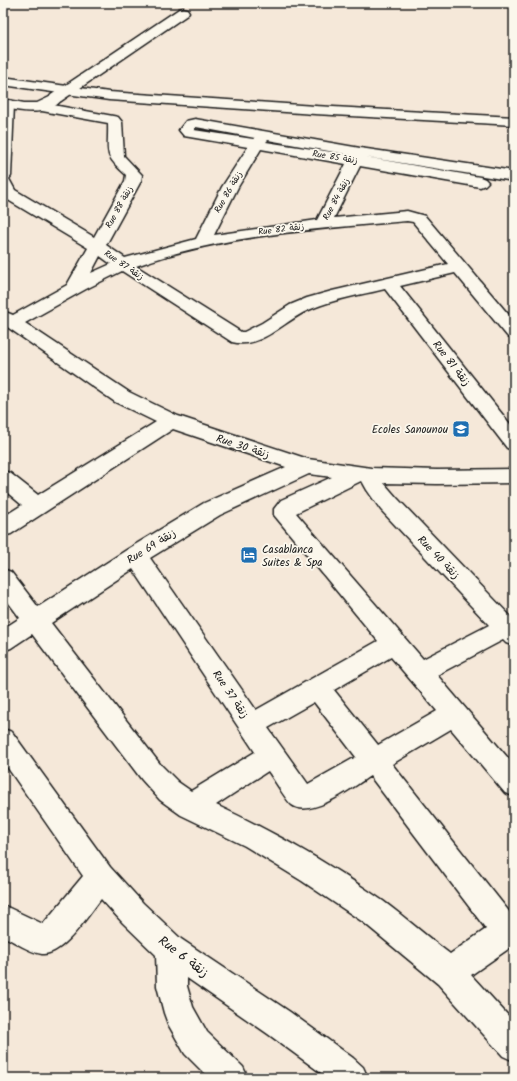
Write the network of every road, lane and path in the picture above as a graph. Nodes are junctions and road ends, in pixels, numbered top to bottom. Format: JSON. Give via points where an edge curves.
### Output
{"nodes":[{"id":1,"x":182,"y":6,"type":"edge"},
{"id":2,"x":3,"y":81,"type":"edge"},
{"id":3,"x":61,"y":94,"type":"junction"},
{"id":4,"x":4,"y":99,"type":"edge"},
{"id":5,"x":42,"y":107,"type":"junction"},
{"id":6,"x":514,"y":121,"type":"edge"},
{"id":7,"x":514,"y":128,"type":"edge"},
{"id":8,"x":189,"y":133,"type":"dead end"},
{"id":9,"x":260,"y":140,"type":"junction"},
{"id":10,"x":358,"y":156,"type":"junction"},
{"id":11,"x":3,"y":176,"type":"edge"},
{"id":12,"x":514,"y":176,"type":"edge"},
{"id":13,"x":3,"y":182,"type":"edge"},
{"id":14,"x":480,"y":182,"type":"dead end"},
{"id":15,"x":323,"y":224,"type":"junction"},
{"id":16,"x":203,"y":242,"type":"junction"},
{"id":17,"x":97,"y":246,"type":"junction"},
{"id":18,"x":123,"y":265,"type":"junction"},
{"id":19,"x":459,"y":267,"type":"junction"},
{"id":20,"x":389,"y":282,"type":"junction"},
{"id":21,"x":74,"y":288,"type":"junction"},
{"id":22,"x":8,"y":320,"type":"edge"},
{"id":23,"x":514,"y":333,"type":"edge"},
{"id":24,"x":171,"y":421,"type":"junction"},
{"id":25,"x":514,"y":443,"type":"edge"},
{"id":26,"x":307,"y":466,"type":"junction"},
{"id":27,"x":365,"y":474,"type":"junction"},
{"id":28,"x":514,"y":476,"type":"edge"},
{"id":29,"x":3,"y":478,"type":"edge"},
{"id":30,"x":37,"y":506,"type":"junction"},
{"id":31,"x":3,"y":528,"type":"edge"},
{"id":32,"x":136,"y":555,"type":"junction"},
{"id":33,"x":3,"y":578,"type":"edge"},
{"id":34,"x":35,"y":620,"type":"junction"},
{"id":35,"x":510,"y":632,"type":"edge"},
{"id":36,"x":3,"y":642,"type":"edge"},
{"id":37,"x":394,"y":643,"type":"junction"},
{"id":38,"x":419,"y":673,"type":"junction"},
{"id":39,"x":317,"y":687,"type":"junction"},
{"id":40,"x":454,"y":714,"type":"junction"},
{"id":41,"x":252,"y":725,"type":"junction"},
{"id":42,"x":3,"y":740,"type":"edge"},
{"id":43,"x":272,"y":754,"type":"junction"},
{"id":44,"x":375,"y":761,"type":"junction"},
{"id":45,"x":514,"y":784,"type":"edge"},
{"id":46,"x":191,"y":806,"type":"junction"},
{"id":47,"x":100,"y":877,"type":"junction"},
{"id":48,"x":3,"y":920,"type":"edge"},
{"id":49,"x":511,"y":930,"type":"edge"},
{"id":50,"x":171,"y":949,"type":"junction"},
{"id":51,"x":449,"y":973,"type":"junction"},
{"id":52,"x":514,"y":1045,"type":"edge"},
{"id":53,"x":232,"y":1078,"type":"edge"},
{"id":54,"x":352,"y":1078,"type":"edge"}],
"edges":[{"from":1,"to":3,"type":"street"},
{"from":2,"to":3,"type":"street"},
{"from":3,"to":4,"type":"street"},
{"from":3,"to":5,"type":"street"},
{"from":3,"to":6,"type":"street"},
{"from":3,"to":7,"type":"street","via":[[116,105]]},
{"from":4,"to":5,"type":"street","via":[[33,108]]},
{"from":4,"to":11,"type":"street"},
{"from":5,"to":17,"type":"street","name":"Rue 88 زنقة","via":[[110,118],[115,124],[118,160],[134,175]]},
{"from":8,"to":9,"type":"street","name":"Rue 85 زنقة"},
{"from":9,"to":10,"type":"street","name":"Rue 85 زنقة"},
{"from":9,"to":16,"type":"street","name":"Rue 86 زنقة","via":[[221,202]]},
{"from":10,"to":12,"type":"street"},
{"from":10,"to":14,"type":"street","name":"Rue 85 زنقة"},
{"from":10,"to":15,"type":"street","name":"Rue 84 زنقة"},
{"from":13,"to":17,"type":"street","name":"Rue 87 زنقة","via":[[8,193],[15,198]]},
{"from":15,"to":16,"type":"street","name":"Rue 82 زنقة","via":[[261,231]]},
{"from":15,"to":19,"type":"street","name":"Rue 82 زنقة","via":[[411,216],[419,219]]},
{"from":16,"to":18,"type":"street","name":"Rue 82 زنقة"},
{"from":17,"to":18,"type":"street","name":"Rue 87 زنقة"},
{"from":17,"to":21,"type":"street","name":"Rue 88 زنقة"},
{"from":18,"to":20,"type":"street","name":"Rue 87 زنقة","via":[[233,336],[242,338],[252,336],[311,303]]},
{"from":18,"to":21,"type":"street","name":"Rue 82 زنقة"},
{"from":19,"to":20,"type":"street"},
{"from":19,"to":23,"type":"street","name":"Rue 82 زنقة"},
{"from":20,"to":25,"type":"street","name":"Rue 81 زنقة"},
{"from":21,"to":22,"type":"street","name":"Rue 82 زنقة"},
{"from":22,"to":24,"type":"street","name":"Rue 30 زنقة","via":[[122,397]]},
{"from":24,"to":26,"type":"street","name":"Rue 30 زنقة"},
{"from":24,"to":30,"type":"street"},
{"from":26,"to":27,"type":"street","name":"Rue 30 زنقة"},
{"from":26,"to":32,"type":"street","name":"Rue 69 زنقة","via":[[212,509]]},
{"from":27,"to":28,"type":"street","name":"Rue 30 زنقة","via":[[437,477]]},
{"from":27,"to":35,"type":"street","name":"Rue 40 زنقة","via":[[389,504]]},
{"from":27,"to":37,"type":"street","via":[[289,506],[285,515]]},
{"from":29,"to":30,"type":"street"},
{"from":30,"to":31,"type":"street"},
{"from":32,"to":34,"type":"street","name":"Rue 69 زنقة"},
{"from":32,"to":41,"type":"street","name":"Rue 37 زنقة"},
{"from":33,"to":34,"type":"street"},
{"from":34,"to":36,"type":"street","name":"Rue 69 زنقة"},
{"from":34,"to":46,"type":"street","via":[[151,772],[169,791]]},
{"from":35,"to":38,"type":"street"},
{"from":37,"to":38,"type":"street"},
{"from":37,"to":39,"type":"street"},
{"from":38,"to":40,"type":"street"},
{"from":39,"to":41,"type":"street"},
{"from":39,"to":44,"type":"street"},
{"from":40,"to":44,"type":"street","name":"Rue 37 زنقة"},
{"from":40,"to":45,"type":"street"},
{"from":41,"to":43,"type":"street","name":"Rue 37 زنقة"},
{"from":42,"to":47,"type":"street","name":"Rue 6 زنقة"},
{"from":43,"to":44,"type":"street","name":"Rue 37 زنقة","via":[[301,796],[306,797],[313,796]]},
{"from":43,"to":46,"type":"street"},
{"from":44,"to":49,"type":"street"},
{"from":46,"to":51,"type":"street","via":[[255,837],[312,871],[373,912]]},
{"from":47,"to":48,"type":"street","via":[[54,934],[43,940]]},
{"from":47,"to":50,"type":"street","name":"Rue 6 زنقة","via":[[132,913]]},
{"from":49,"to":51,"type":"street"},
{"from":50,"to":53,"type":"street","via":[[172,986],[179,1014],[196,1043]]},
{"from":50,"to":54,"type":"street","name":"Rue 6 زنقة","via":[[279,1023]]},
{"from":51,"to":52,"type":"street"}]}
